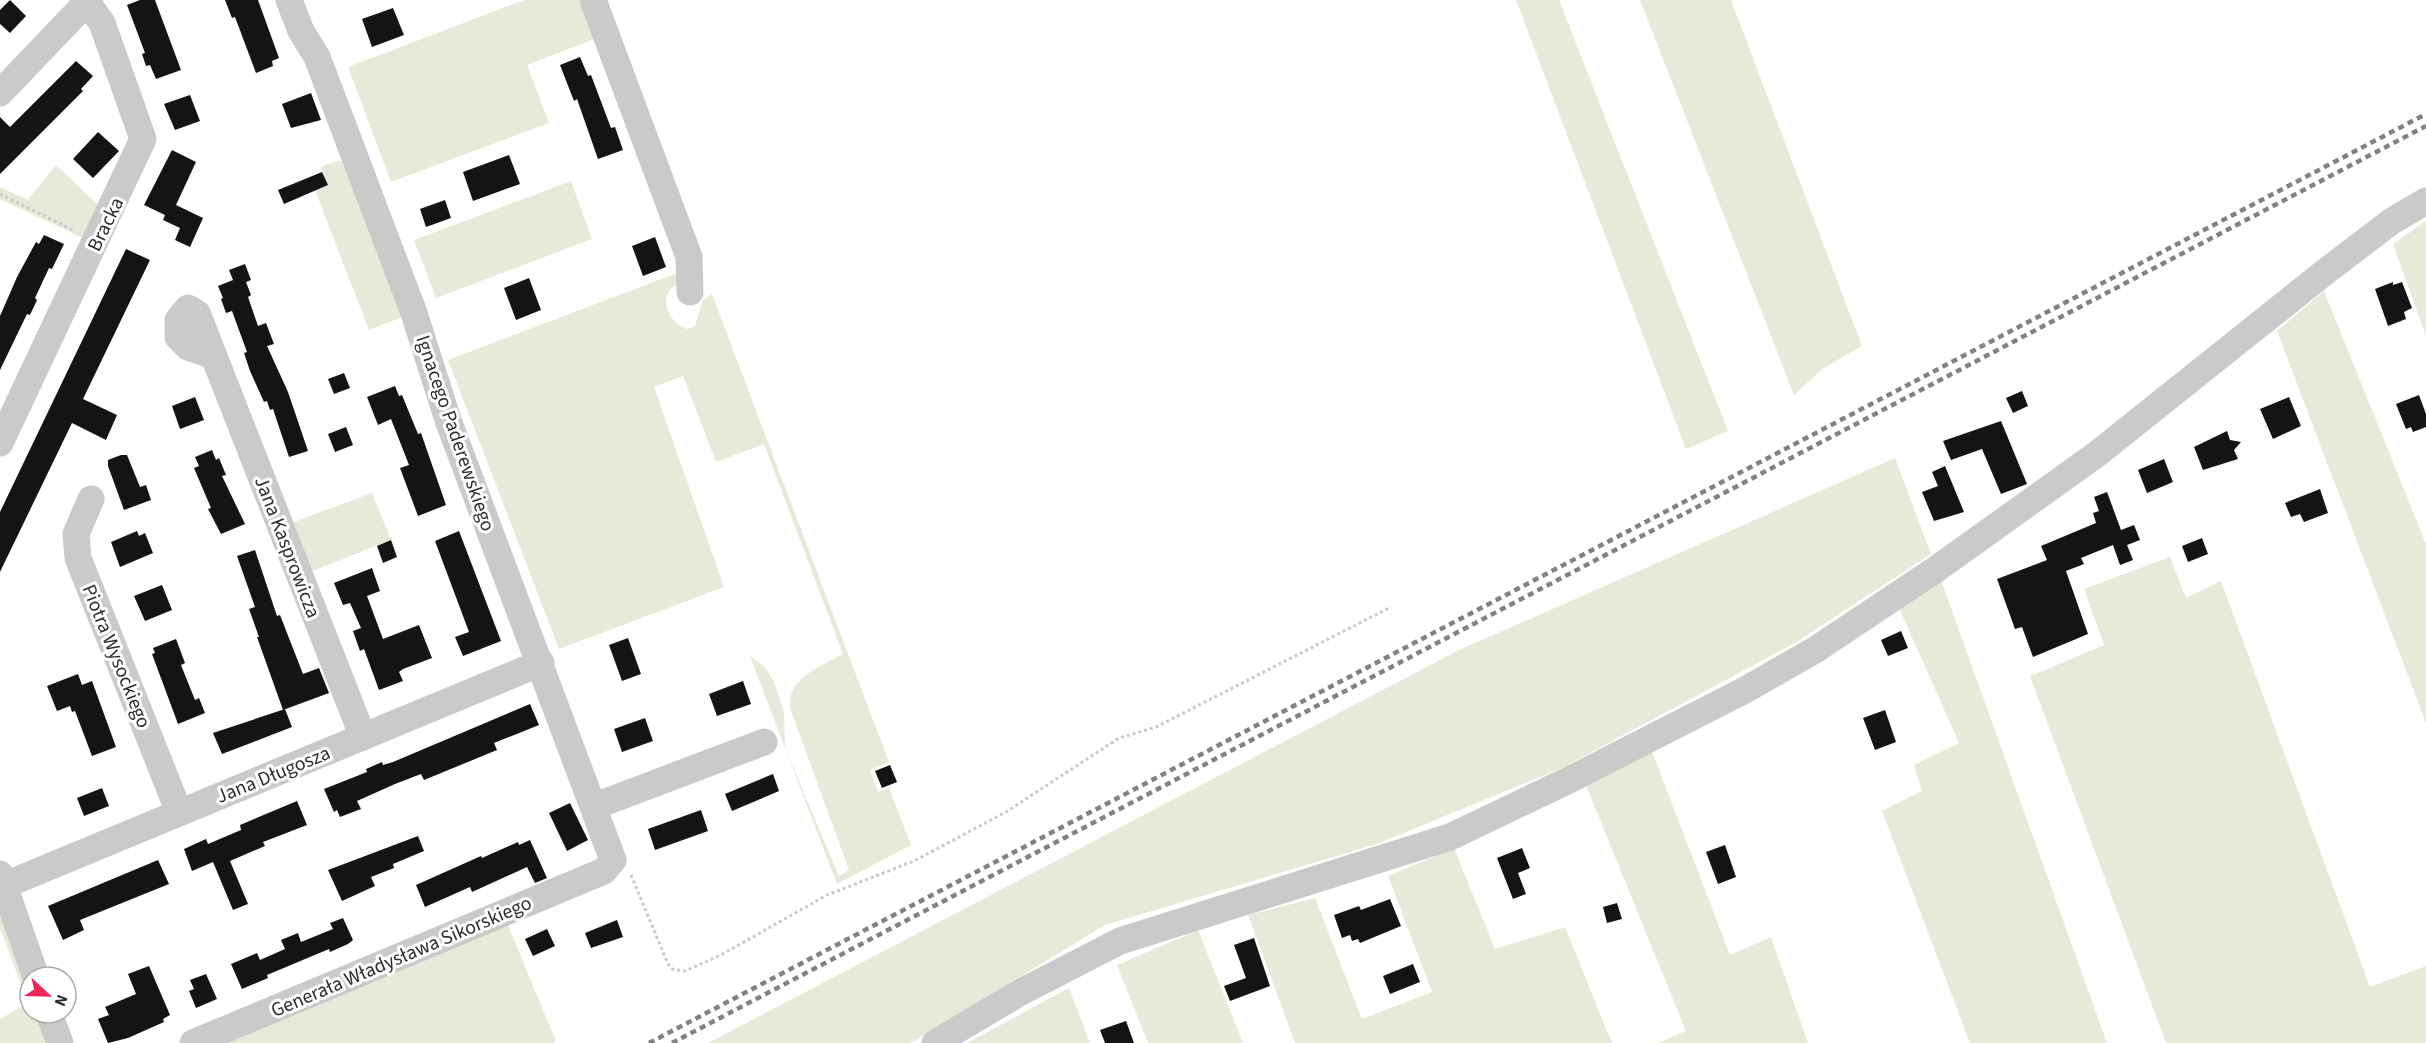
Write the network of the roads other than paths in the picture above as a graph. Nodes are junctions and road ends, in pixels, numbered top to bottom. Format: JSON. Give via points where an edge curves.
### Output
{"nodes":[{"id":1,"x":289,"y":0,"type":"edge"},
{"id":2,"x":593,"y":0,"type":"edge"},
{"id":3,"x":88,"y":1,"type":"edge"},
{"id":4,"x":0,"y":93,"type":"edge"},
{"id":5,"x":2426,"y":201,"type":"edge"},
{"id":6,"x":690,"y":292,"type":"dead end"},
{"id":7,"x":214,"y":356,"type":"dead end"},
{"id":8,"x":0,"y":443,"type":"edge"},
{"id":9,"x":91,"y":499,"type":"dead end"},
{"id":10,"x":541,"y":663,"type":"junction"},
{"id":11,"x":363,"y":738,"type":"junction"},
{"id":12,"x":764,"y":742,"type":"dead end"},
{"id":13,"x":595,"y":806,"type":"junction"},
{"id":14,"x":179,"y":812,"type":"junction"},
{"id":15,"x":609,"y":868,"type":"joint"},
{"id":16,"x":3,"y":879,"type":"edge"},
{"id":17,"x":32,"y":965,"type":"edge"},
{"id":18,"x":53,"y":1025,"type":"edge"},
{"id":19,"x":60,"y":1043,"type":"edge"},
{"id":20,"x":193,"y":1043,"type":"edge"},
{"id":21,"x":935,"y":1043,"type":"edge"}],
"edges":[{"from":1,"to":10,"type":"street","name":"Ignacego Paderewskiego","via":[[325,79],[414,313],[448,420]]},
{"from":2,"to":6,"type":"street","via":[[689,256]]},
{"from":3,"to":4,"type":"street"},
{"from":3,"to":8,"type":"street","name":"Bracka","via":[[102,23],[143,139]]},
{"from":5,"to":21,"type":"street","via":[[2392,221],[2325,272],[2088,461],[1935,570],[1815,650],[1745,690],[1450,837],[1120,941],[1021,992]]},
{"from":7,"to":11,"type":"street","name":"Jana Kasprowicza"},
{"from":9,"to":14,"type":"street","name":"Piotra Wysockiego","via":[[75,539],[78,558]]},
{"from":10,"to":11,"type":"street","name":"Jana Długosza"},
{"from":10,"to":13,"type":"street","name":"Ignacego Paderewskiego"},
{"from":11,"to":14,"type":"street","name":"Jana Długosza"},
{"from":12,"to":13,"type":"street"},
{"from":13,"to":15,"type":"street","name":"Ignacego Paderewskiego","via":[[613,855]]},
{"from":14,"to":16,"type":"street","name":"Jana Długosza"},
{"from":15,"to":20,"type":"street","name":"Generała Władysława Sikorskiego"},
{"from":16,"to":17,"type":"street"},
{"from":18,"to":19,"type":"street"}]}
